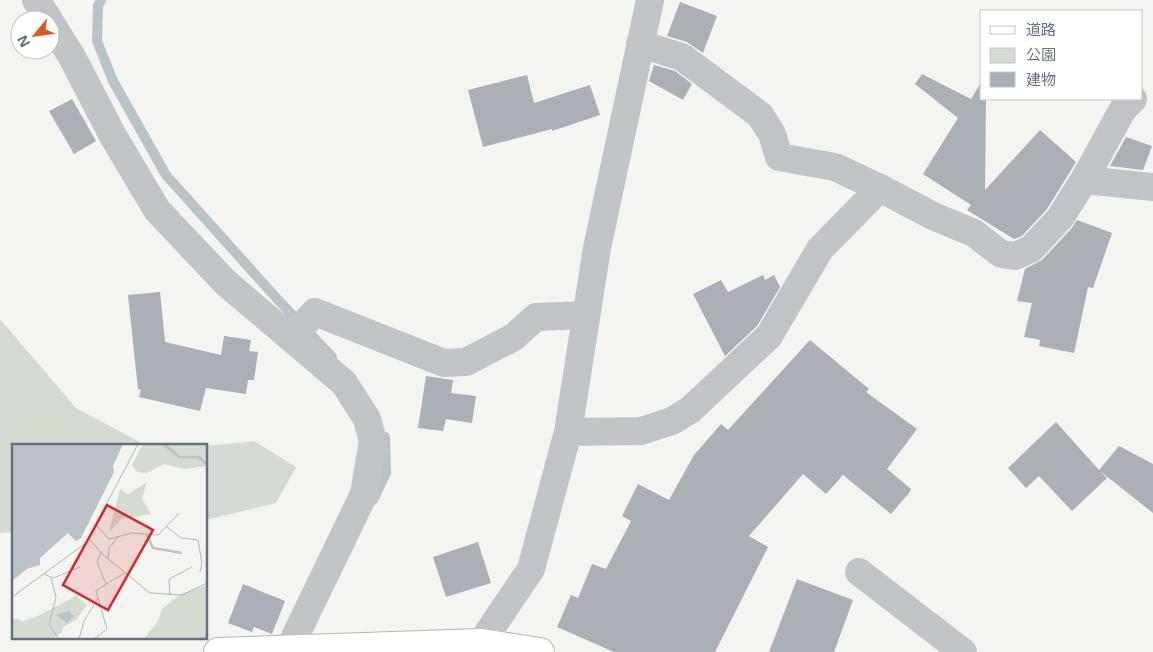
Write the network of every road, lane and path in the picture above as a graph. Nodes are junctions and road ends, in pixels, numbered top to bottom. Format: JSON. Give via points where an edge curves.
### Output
{"nodes":[{"id":1,"x":650,"y":0,"type":"edge"},
{"id":2,"x":60,"y":38,"type":"edge"},
{"id":3,"x":640,"y":44,"type":"junction"},
{"id":4,"x":1132,"y":100,"type":"edge"},
{"id":5,"x":1084,"y":180,"type":"junction"},
{"id":6,"x":1153,"y":187,"type":"edge"},
{"id":7,"x":880,"y":188,"type":"junction"},
{"id":8,"x":586,"y":315,"type":"junction"},
{"id":9,"x":291,"y":338,"type":"junction"},
{"id":10,"x":568,"y":432,"type":"junction"},
{"id":11,"x":859,"y":572,"type":"dead end"},
{"id":12,"x":481,"y":642,"type":"junction"},
{"id":13,"x":288,"y":649,"type":"junction"},
{"id":14,"x":218,"y":652,"type":"edge"},
{"id":15,"x":540,"y":652,"type":"edge"},
{"id":16,"x":963,"y":652,"type":"edge"}],
"edges":[{"from":1,"to":3,"type":"street"},
{"from":2,"to":9,"type":"street","via":[[157,210],[226,283]]},
{"from":3,"to":7,"type":"street","via":[[682,57],[760,116],[772,134],[779,156],[835,167]]},
{"from":3,"to":8,"type":"street"},
{"from":4,"to":5,"type":"street","via":[[1123,109]]},
{"from":5,"to":6,"type":"street"},
{"from":5,"to":7,"type":"street","via":[[1060,218],[1031,249],[1015,256],[1001,254],[974,233]]},
{"from":7,"to":10,"type":"street","via":[[820,249],[769,336],[690,410],[672,421],[641,431]]},
{"from":8,"to":9,"type":"street","via":[[536,317],[514,336],[466,362],[444,363],[315,312]]},
{"from":8,"to":10,"type":"street"},
{"from":9,"to":13,"type":"street","via":[[344,383],[367,419],[373,441],[364,494]]},
{"from":10,"to":12,"type":"street","via":[[531,569]]},
{"from":11,"to":16,"type":"street"},
{"from":12,"to":13,"type":"main road"},
{"from":12,"to":15,"type":"main road"},
{"from":13,"to":14,"type":"main road"}]}
